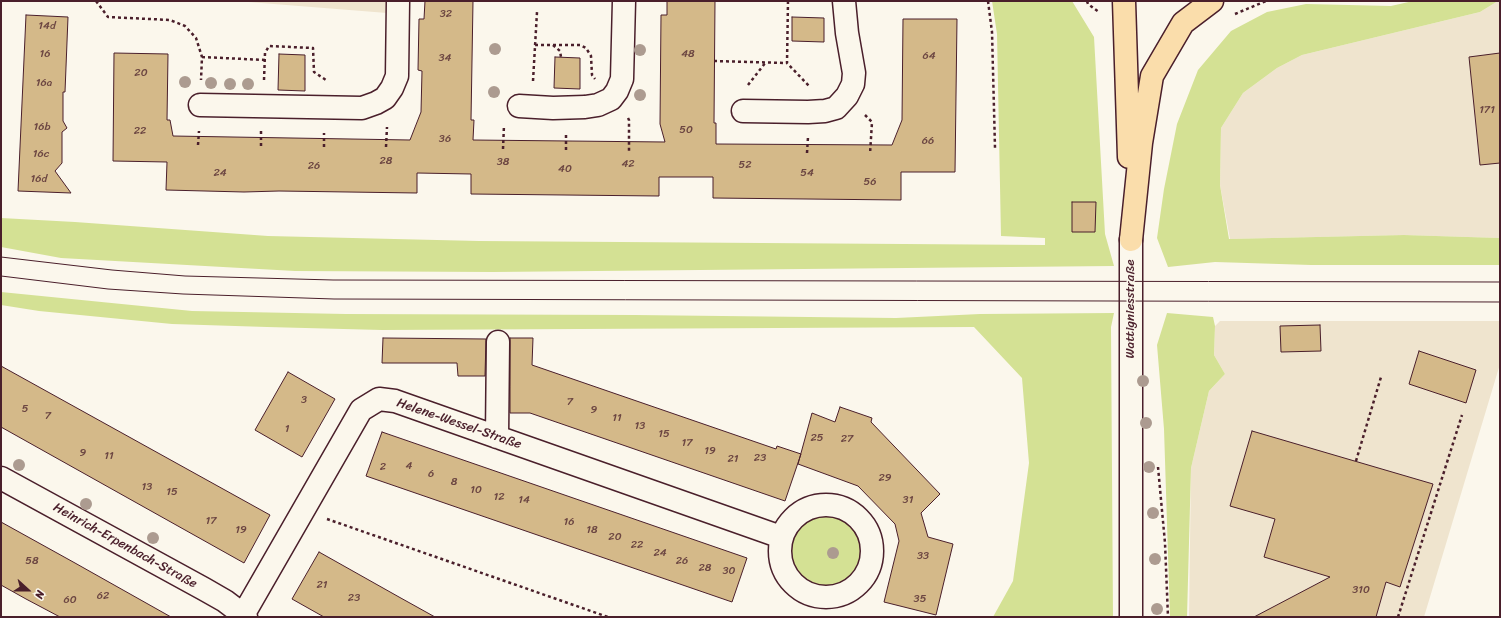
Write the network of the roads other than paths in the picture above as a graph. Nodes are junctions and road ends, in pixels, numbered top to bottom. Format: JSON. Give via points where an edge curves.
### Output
{"nodes":[{"id":1,"x":398,"y":1,"type":"edge"},
{"id":2,"x":624,"y":1,"type":"edge"},
{"id":3,"x":844,"y":1,"type":"edge"},
{"id":4,"x":1124,"y":1,"type":"edge"},
{"id":5,"x":1212,"y":1,"type":"edge"},
{"id":6,"x":200,"y":105,"type":"road end"},
{"id":7,"x":519,"y":106,"type":"dead end"},
{"id":8,"x":743,"y":111,"type":"dead end"},
{"id":9,"x":1131,"y":240,"type":"junction"},
{"id":10,"x":498,"y":342,"type":"dead end"},
{"id":11,"x":496,"y":437,"type":"junction"},
{"id":12,"x":1,"y":478,"type":"edge"},
{"id":13,"x":781,"y":537,"type":"junction"},
{"id":14,"x":244,"y":616,"type":"edge"},
{"id":15,"x":1131,"y":617,"type":"edge"}],
"edges":[{"from":1,"to":6,"type":"street","via":[[397,76],[385,98],[376,103],[362,108]]},
{"from":2,"to":7,"type":"street","via":[[622,79],[611,99],[598,105],[584,107]]},
{"from":3,"to":8,"type":"street","via":[[854,74],[853,84],[847,96],[836,108],[808,112]]},
{"from":4,"to":9,"type":"main road","name":"Wattigniesstraße"},
{"from":5,"to":9,"type":"main road","via":[[1183,23],[1152,76],[1141,143]]},
{"from":9,"to":15,"type":"street","name":"Wattigniesstraße"},
{"from":10,"to":11,"type":"street"},
{"from":11,"to":13,"type":"street","name":"Helene-Wessel-Straße"},
{"from":11,"to":14,"type":"street","name":"Helene-Wessel-Straße","via":[[395,402],[379,399],[361,410]]},
{"from":12,"to":14,"type":"street","name":"Heinrich-Erpenbach-Straße","via":[[204,589]]},
{"from":13,"to":13,"type":"street","via":[[779,552],[782,566],[789,579],[800,590],[813,596],[828,598],[855,587],[865,576],[871,562],[872,546],[868,531],[859,517],[846,508],[830,504],[814,505],[800,512],[788,523]]}]}
